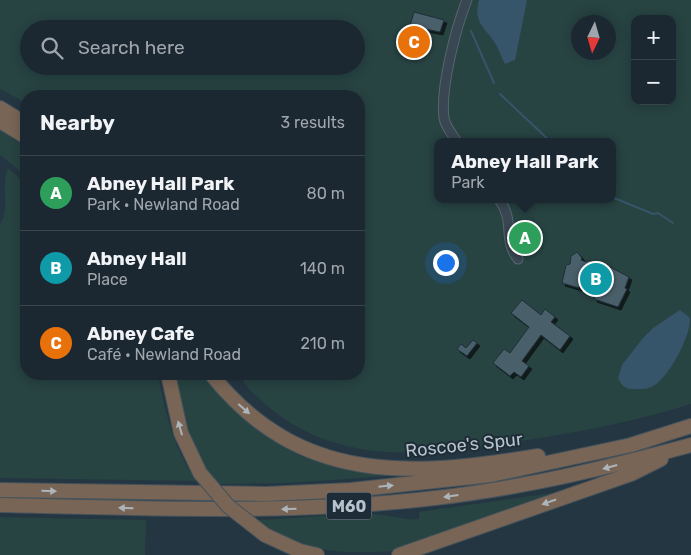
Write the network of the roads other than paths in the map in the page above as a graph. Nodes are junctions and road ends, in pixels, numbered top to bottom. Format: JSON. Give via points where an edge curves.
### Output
{"nodes":[{"id":1,"x":467,"y":0,"type":"edge"},
{"id":2,"x":0,"y":108,"type":"edge"},
{"id":3,"x":20,"y":120,"type":"edge"},
{"id":4,"x":0,"y":121,"type":"edge"},
{"id":5,"x":20,"y":133,"type":"edge"},
{"id":6,"x":455,"y":138,"type":"edge"},
{"id":7,"x":502,"y":203,"type":"edge"},
{"id":8,"x":518,"y":259,"type":"dead end"},
{"id":9,"x":169,"y":380,"type":"edge"},
{"id":10,"x":216,"y":380,"type":"edge"},
{"id":11,"x":691,"y":426,"type":"edge"},
{"id":12,"x":631,"y":445,"type":"junction"},
{"id":13,"x":691,"y":445,"type":"edge"},
{"id":14,"x":0,"y":490,"type":"edge"},
{"id":15,"x":0,"y":506,"type":"edge"},
{"id":16,"x":317,"y":555,"type":"edge"},
{"id":17,"x":400,"y":555,"type":"edge"}],
"edges":[{"from":1,"to":6,"type":"street","via":[[450,57],[444,108],[444,119]]},
{"from":2,"to":3,"type":"highway"},
{"from":4,"to":5,"type":"highway"},
{"from":7,"to":8,"type":"street","via":[[510,223],[510,243]]},
{"from":16,"to":9,"type":"highway","one_way":true,"bridge":true,"via":[[265,535],[228,506],[200,472],[182,433]]},
{"from":10,"to":12,"type":"highway","name":"Roscoe's Spur","number":"M60","one_way":true,"via":[[236,402],[270,430],[310,450],[362,466],[432,470]]},
{"from":11,"to":12,"type":"highway","number":"M60"},
{"from":14,"to":12,"type":"highway","number":"M60","one_way":true,"via":[[266,494],[351,490],[491,475]]},
{"from":13,"to":15,"type":"highway","number":"M60","one_way":true,"via":[[543,482],[385,503],[267,510]]},
{"from":13,"to":17,"type":"highway","number":"M60","one_way":true,"via":[[631,474]]}]}
